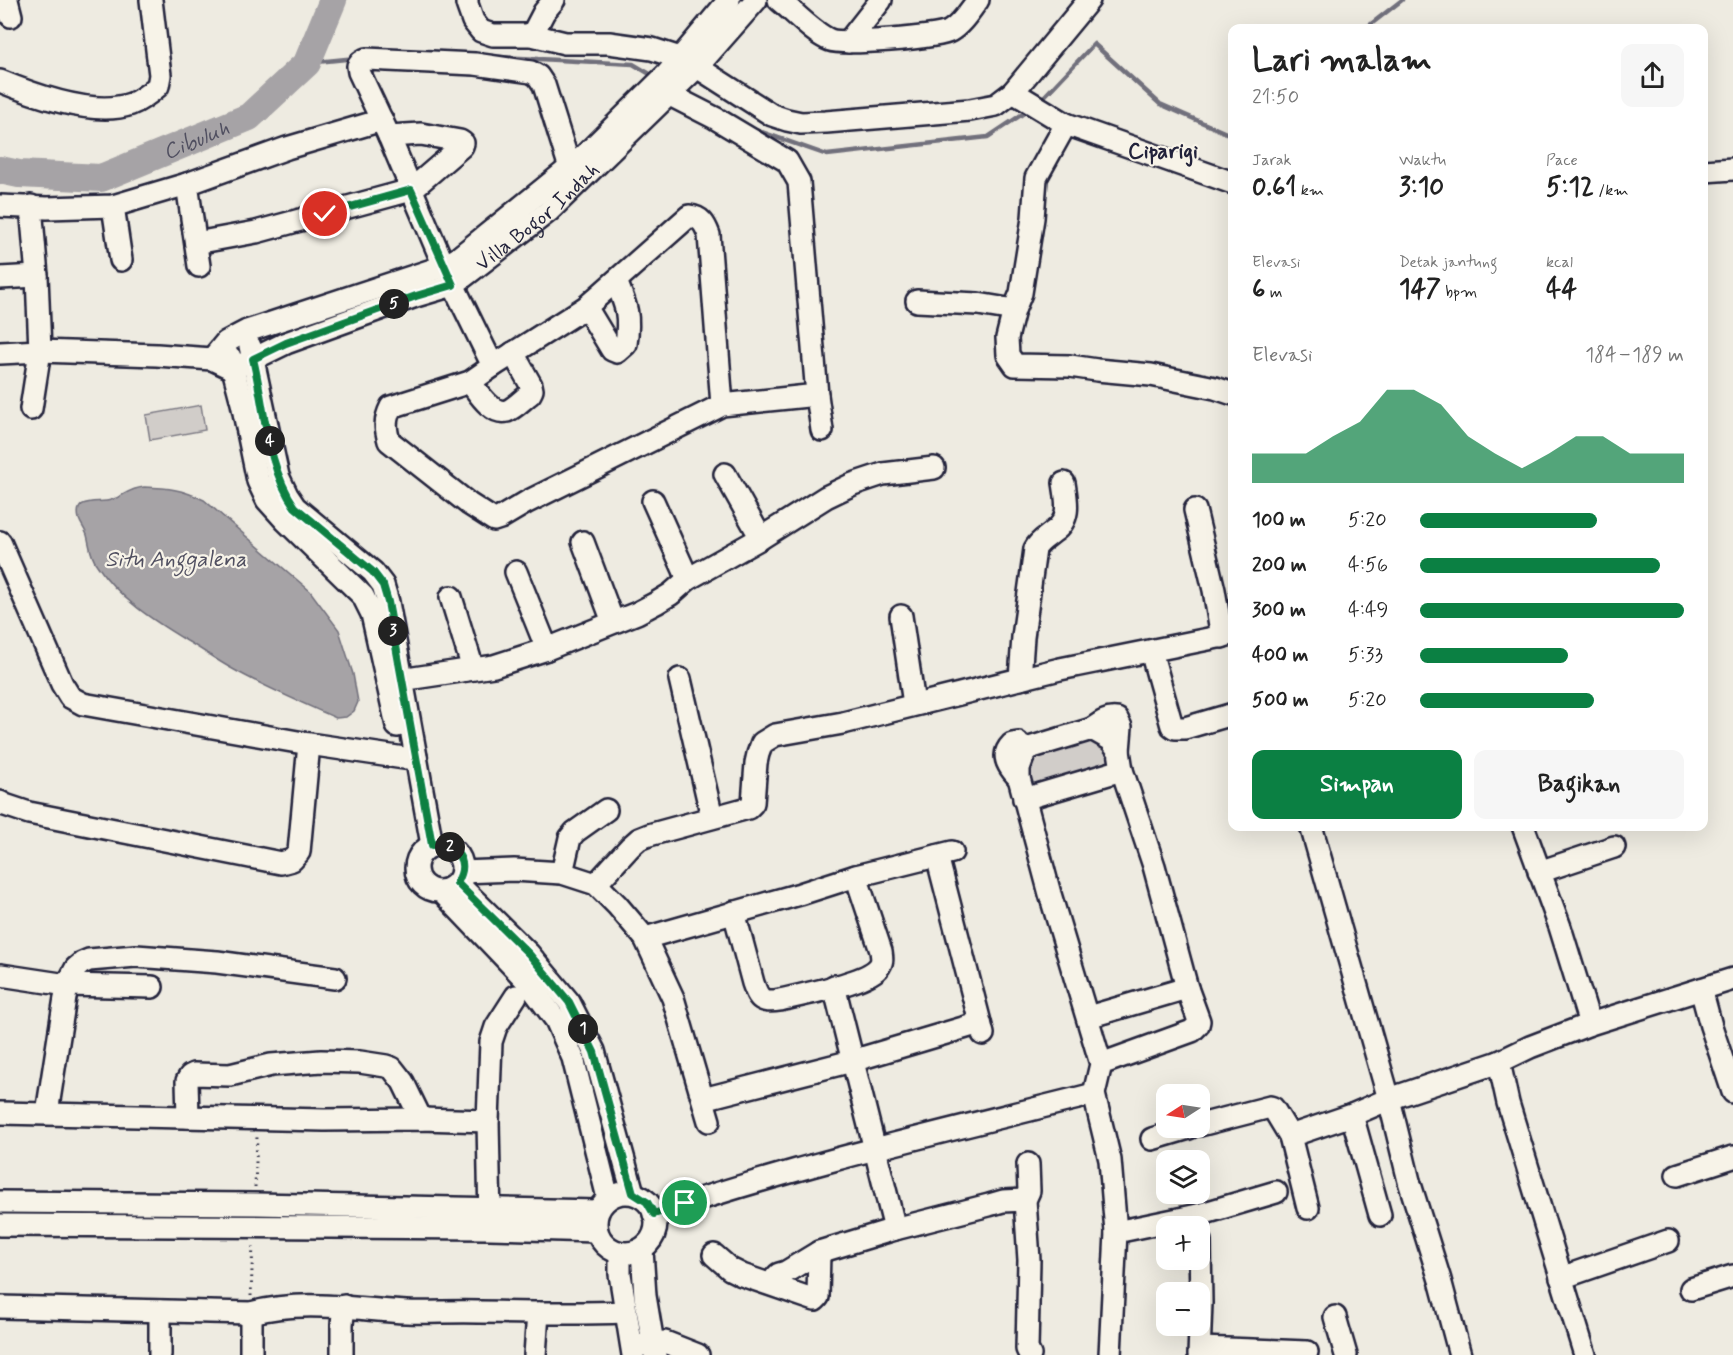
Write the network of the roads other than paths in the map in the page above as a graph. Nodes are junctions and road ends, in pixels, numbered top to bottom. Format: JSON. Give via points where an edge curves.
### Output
{"nodes":[{"id":1,"x":151,"y":0,"type":"edge"},
{"id":2,"x":467,"y":0,"type":"edge"},
{"id":3,"x":554,"y":0,"type":"edge"},
{"id":4,"x":729,"y":0,"type":"edge"},
{"id":5,"x":756,"y":0,"type":"edge"},
{"id":6,"x":778,"y":0,"type":"edge"},
{"id":7,"x":880,"y":0,"type":"edge"},
{"id":8,"x":978,"y":0,"type":"edge"},
{"id":9,"x":1089,"y":0,"type":"edge"},
{"id":10,"x":532,"y":36,"type":"junction"},
{"id":11,"x":848,"y":42,"type":"junction"},
{"id":12,"x":673,"y":80,"type":"junction"},
{"id":13,"x":0,"y":81,"type":"edge"},
{"id":14,"x":1019,"y":96,"type":"junction"},
{"id":15,"x":1066,"y":124,"type":"junction"},
{"id":16,"x":386,"y":128,"type":"junction"},
{"id":17,"x":570,"y":168,"type":"junction"},
{"id":18,"x":1733,"y":169,"type":"edge"},
{"id":19,"x":1708,"y":171,"type":"edge"},
{"id":20,"x":1228,"y":181,"type":"edge"},
{"id":21,"x":187,"y":184,"type":"junction"},
{"id":22,"x":411,"y":190,"type":"junction"},
{"id":23,"x":0,"y":206,"type":"edge"},
{"id":24,"x":113,"y":206,"type":"junction"},
{"id":25,"x":31,"y":207,"type":"junction"},
{"id":26,"x":196,"y":243,"type":"junction"},
{"id":27,"x":120,"y":260,"type":"dead end"},
{"id":28,"x":199,"y":266,"type":"dead end"},
{"id":29,"x":37,"y":276,"type":"junction"},
{"id":30,"x":448,"y":276,"type":"junction"},
{"id":31,"x":0,"y":278,"type":"edge"},
{"id":32,"x":616,"y":281,"type":"junction"},
{"id":33,"x":917,"y":301,"type":"dead end"},
{"id":34,"x":586,"y":307,"type":"junction"},
{"id":35,"x":1014,"y":310,"type":"junction"},
{"id":36,"x":247,"y":331,"type":"junction"},
{"id":37,"x":226,"y":342,"type":"junction"},
{"id":38,"x":40,"y":351,"type":"junction"},
{"id":39,"x":0,"y":352,"type":"edge"},
{"id":40,"x":513,"y":353,"type":"junction"},
{"id":41,"x":212,"y":359,"type":"junction"},
{"id":42,"x":253,"y":359,"type":"junction"},
{"id":43,"x":493,"y":366,"type":"junction"},
{"id":44,"x":233,"y":369,"type":"junction"},
{"id":45,"x":470,"y":382,"type":"junction"},
{"id":46,"x":1228,"y":392,"type":"edge"},
{"id":47,"x":817,"y":395,"type":"junction"},
{"id":48,"x":722,"y":405,"type":"junction"},
{"id":49,"x":31,"y":409,"type":"dead end"},
{"id":50,"x":822,"y":430,"type":"dead end"},
{"id":51,"x":934,"y":468,"type":"dead end"},
{"id":52,"x":725,"y":474,"type":"dead end"},
{"id":53,"x":1064,"y":483,"type":"dead end"},
{"id":54,"x":653,"y":501,"type":"dead end"},
{"id":55,"x":1195,"y":510,"type":"dead end"},
{"id":56,"x":761,"y":538,"type":"junction"},
{"id":57,"x":0,"y":542,"type":"edge"},
{"id":58,"x":583,"y":542,"type":"dead end"},
{"id":59,"x":516,"y":572,"type":"dead end"},
{"id":60,"x":688,"y":579,"type":"junction"},
{"id":61,"x":451,"y":597,"type":"dead end"},
{"id":62,"x":901,"y":616,"type":"dead end"},
{"id":63,"x":613,"y":622,"type":"junction"},
{"id":64,"x":1227,"y":636,"type":"edge"},
{"id":65,"x":547,"y":649,"type":"junction"},
{"id":66,"x":1151,"y":651,"type":"junction"},
{"id":67,"x":473,"y":669,"type":"junction"},
{"id":68,"x":680,"y":679,"type":"dead end"},
{"id":69,"x":1020,"y":679,"type":"junction"},
{"id":70,"x":395,"y":680,"type":"junction"},
{"id":71,"x":914,"y":704,"type":"junction"},
{"id":72,"x":1228,"y":715,"type":"edge"},
{"id":73,"x":309,"y":744,"type":"junction"},
{"id":74,"x":410,"y":758,"type":"junction"},
{"id":75,"x":1120,"y":761,"type":"junction"},
{"id":76,"x":1024,"y":800,"type":"junction"},
{"id":77,"x":0,"y":802,"type":"edge"},
{"id":78,"x":606,"y":810,"type":"dead end"},
{"id":79,"x":711,"y":817,"type":"junction"},
{"id":80,"x":1312,"y":831,"type":"edge"},
{"id":81,"x":1525,"y":831,"type":"edge"},
{"id":82,"x":1614,"y":847,"type":"dead end"},
{"id":83,"x":427,"y":849,"type":"junction"},
{"id":84,"x":1539,"y":872,"type":"junction"},
{"id":85,"x":562,"y":873,"type":"junction"},
{"id":86,"x":856,"y":876,"type":"junction"},
{"id":87,"x":453,"y":882,"type":"junction"},
{"id":88,"x":596,"y":884,"type":"junction"},
{"id":89,"x":734,"y":912,"type":"junction"},
{"id":90,"x":645,"y":938,"type":"junction"},
{"id":91,"x":1,"y":975,"type":"edge"},
{"id":92,"x":335,"y":978,"type":"dead end"},
{"id":93,"x":1733,"y":979,"type":"edge"},
{"id":94,"x":67,"y":985,"type":"junction"},
{"id":95,"x":834,"y":986,"type":"junction"},
{"id":96,"x":152,"y":987,"type":"dead end"},
{"id":97,"x":1187,"y":987,"type":"junction"},
{"id":98,"x":1701,"y":989,"type":"junction"},
{"id":99,"x":516,"y":996,"type":"dead end"},
{"id":100,"x":1088,"y":1017,"type":"junction"},
{"id":101,"x":1590,"y":1024,"type":"junction"},
{"id":102,"x":852,"y":1061,"type":"junction"},
{"id":103,"x":1498,"y":1062,"type":"junction"},
{"id":104,"x":1101,"y":1064,"type":"junction"},
{"id":105,"x":1733,"y":1092,"type":"edge"},
{"id":106,"x":1094,"y":1094,"type":"junction"},
{"id":107,"x":703,"y":1099,"type":"junction"},
{"id":108,"x":1389,"y":1100,"type":"junction"},
{"id":109,"x":0,"y":1113,"type":"edge"},
{"id":110,"x":47,"y":1113,"type":"junction"},
{"id":111,"x":1352,"y":1115,"type":"junction"},
{"id":112,"x":188,"y":1117,"type":"junction"},
{"id":113,"x":421,"y":1119,"type":"junction"},
{"id":114,"x":488,"y":1121,"type":"junction"},
{"id":115,"x":709,"y":1121,"type":"dead end"},
{"id":116,"x":1210,"y":1122,"type":"edge"},
{"id":117,"x":1290,"y":1136,"type":"junction"},
{"id":118,"x":1156,"y":1137,"type":"edge"},
{"id":119,"x":1152,"y":1138,"type":"dead end"},
{"id":120,"x":874,"y":1149,"type":"junction"},
{"id":121,"x":1733,"y":1157,"type":"edge"},
{"id":122,"x":1028,"y":1164,"type":"dead end"},
{"id":123,"x":1677,"y":1175,"type":"dead end"},
{"id":124,"x":1276,"y":1192,"type":"dead end"},
{"id":125,"x":633,"y":1193,"type":"junction"},
{"id":126,"x":1025,"y":1200,"type":"junction"},
{"id":127,"x":0,"y":1202,"type":"edge"},
{"id":128,"x":255,"y":1204,"type":"junction"},
{"id":129,"x":1308,"y":1208,"type":"dead end"},
{"id":130,"x":601,"y":1213,"type":"junction"},
{"id":131,"x":654,"y":1214,"type":"junction"},
{"id":132,"x":1380,"y":1215,"type":"dead end"},
{"id":133,"x":1210,"y":1217,"type":"edge"},
{"id":134,"x":490,"y":1219,"type":"junction"},
{"id":135,"x":0,"y":1225,"type":"edge"},
{"id":136,"x":254,"y":1226,"type":"junction"},
{"id":137,"x":1156,"y":1227,"type":"edge"},
{"id":138,"x":895,"y":1229,"type":"junction"},
{"id":139,"x":1116,"y":1232,"type":"junction"},
{"id":140,"x":1668,"y":1241,"type":"dead end"},
{"id":141,"x":642,"y":1250,"type":"junction"},
{"id":142,"x":819,"y":1252,"type":"junction"},
{"id":143,"x":620,"y":1253,"type":"junction"},
{"id":144,"x":714,"y":1255,"type":"dead end"},
{"id":145,"x":1200,"y":1270,"type":"edge"},
{"id":146,"x":1733,"y":1276,"type":"edge"},
{"id":147,"x":1561,"y":1278,"type":"junction"},
{"id":148,"x":773,"y":1284,"type":"junction"},
{"id":149,"x":1691,"y":1289,"type":"dead end"},
{"id":150,"x":0,"y":1306,"type":"edge"},
{"id":151,"x":344,"y":1306,"type":"junction"},
{"id":152,"x":160,"y":1311,"type":"junction"},
{"id":153,"x":625,"y":1312,"type":"junction"},
{"id":154,"x":251,"y":1313,"type":"junction"},
{"id":155,"x":538,"y":1313,"type":"junction"},
{"id":156,"x":1335,"y":1317,"type":"dead end"},
{"id":157,"x":654,"y":1349,"type":"edge"},
{"id":158,"x":632,"y":1351,"type":"edge"},
{"id":159,"x":1200,"y":1351,"type":"edge"},
{"id":160,"x":1307,"y":1352,"type":"dead end"},
{"id":161,"x":695,"y":1354,"type":"edge"},
{"id":162,"x":160,"y":1355,"type":"edge"},
{"id":163,"x":251,"y":1355,"type":"edge"},
{"id":164,"x":342,"y":1355,"type":"edge"},
{"id":165,"x":535,"y":1355,"type":"edge"},
{"id":166,"x":1030,"y":1355,"type":"edge"},
{"id":167,"x":1110,"y":1355,"type":"edge"},
{"id":168,"x":1346,"y":1355,"type":"edge"},
{"id":169,"x":1460,"y":1355,"type":"edge"},
{"id":170,"x":1585,"y":1355,"type":"edge"}],
"edges":[{"from":1,"to":13,"type":"street","via":[[160,75],[158,86],[149,94],[130,104],[107,107],[73,104]]},
{"from":2,"to":10,"type":"street","via":[[473,21],[481,31]]},
{"from":3,"to":10,"type":"street"},
{"from":4,"to":12,"type":"street","name":"Villa Bogor Indah"},
{"from":5,"to":12,"type":"street","name":"Villa Bogor Indah"},
{"from":6,"to":11,"type":"street","via":[[821,36]]},
{"from":7,"to":11,"type":"street"},
{"from":8,"to":11,"type":"street","via":[[948,32]]},
{"from":9,"to":14,"type":"street"},
{"from":10,"to":12,"type":"street","via":[[565,43],[641,48]]},
{"from":12,"to":14,"type":"street","via":[[801,123],[970,110]]},
{"from":12,"to":17,"type":"street","name":"Villa Bogor Indah"},
{"from":12,"to":30,"type":"street","name":"Villa Bogor Indah","via":[[549,211]]},
{"from":12,"to":47,"type":"street","via":[[715,118],[787,161],[799,182]]},
{"from":14,"to":15,"type":"street"},
{"from":15,"to":20,"type":"street"},
{"from":15,"to":35,"type":"street","via":[[1036,178],[1021,293]]},
{"from":16,"to":17,"type":"street","via":[[359,72],[358,66],[366,59],[475,64],[531,72],[544,85]]},
{"from":16,"to":21,"type":"street","via":[[287,148]]},
{"from":16,"to":22,"type":"street"},
{"from":16,"to":22,"type":"street","via":[[463,143]]},
{"from":17,"to":30,"type":"street","name":"Villa Bogor Indah","via":[[458,258]]},
{"from":18,"to":19,"type":"street"},
{"from":21,"to":24,"type":"street"},
{"from":21,"to":26,"type":"street"},
{"from":22,"to":26,"type":"street","via":[[256,232]]},
{"from":22,"to":30,"type":"street"},
{"from":23,"to":25,"type":"street"},
{"from":24,"to":25,"type":"street"},
{"from":24,"to":27,"type":"street"},
{"from":25,"to":29,"type":"street"},
{"from":26,"to":28,"type":"street"},
{"from":29,"to":31,"type":"street"},
{"from":29,"to":38,"type":"street"},
{"from":30,"to":36,"type":"street","name":"Villa Bogor Indah"},
{"from":30,"to":42,"type":"street","name":"Villa Bogor Indah","via":[[416,296],[286,343]]},
{"from":30,"to":43,"type":"street"},
{"from":32,"to":34,"type":"street"},
{"from":32,"to":34,"type":"street","via":[[629,322],[626,344],[617,352]]},
{"from":32,"to":48,"type":"street","via":[[689,216],[706,225]]},
{"from":33,"to":35,"type":"street"},
{"from":34,"to":40,"type":"street"},
{"from":35,"to":46,"type":"street","via":[[1007,338],[1008,355],[1015,365],[1070,366],[1151,375]]},
{"from":36,"to":37,"type":"street","name":"Villa Bogor Indah"},
{"from":36,"to":42,"type":"street"},
{"from":37,"to":41,"type":"street"},
{"from":37,"to":44,"type":"street"},
{"from":38,"to":39,"type":"street"},
{"from":38,"to":41,"type":"street"},
{"from":38,"to":49,"type":"street"},
{"from":40,"to":43,"type":"street"},
{"from":40,"to":45,"type":"street","via":[[532,390],[508,411],[491,407]]},
{"from":41,"to":44,"type":"street"},
{"from":42,"to":44,"type":"street","name":"Villa Bogor Indah"},
{"from":42,"to":70,"type":"street","via":[[278,476],[287,495],[295,507],[373,572],[383,585]]},
{"from":43,"to":45,"type":"street"},
{"from":44,"to":70,"type":"street","via":[[258,481],[267,501],[363,596]]},
{"from":45,"to":48,"type":"street","via":[[391,407],[386,430],[389,441],[494,520]]},
{"from":47,"to":48,"type":"street"},
{"from":47,"to":50,"type":"street"},
{"from":51,"to":56,"type":"street","via":[[883,474],[853,484]]},
{"from":52,"to":56,"type":"street"},
{"from":53,"to":69,"type":"street","via":[[1064,523],[1035,549]]},
{"from":54,"to":60,"type":"street"},
{"from":55,"to":64,"type":"street"},
{"from":56,"to":60,"type":"street"},
{"from":57,"to":73,"type":"street","via":[[70,697],[83,704]]},
{"from":58,"to":63,"type":"street"},
{"from":59,"to":65,"type":"street"},
{"from":60,"to":63,"type":"street","via":[[656,603]]},
{"from":61,"to":67,"type":"street"},
{"from":62,"to":71,"type":"street"},
{"from":63,"to":65,"type":"street"},
{"from":64,"to":66,"type":"street"},
{"from":65,"to":67,"type":"street"},
{"from":66,"to":69,"type":"street"},
{"from":66,"to":72,"type":"street","via":[[1172,726],[1185,728]]},
{"from":67,"to":70,"type":"street"},
{"from":68,"to":79,"type":"street"},
{"from":69,"to":71,"type":"street"},
{"from":70,"to":74,"type":"street"},
{"from":71,"to":79,"type":"street","via":[[768,738],[758,754],[753,803],[748,808]]},
{"from":73,"to":74,"type":"street"},
{"from":73,"to":77,"type":"street","via":[[299,852],[292,860],[281,863],[29,813]]},
{"from":74,"to":83,"type":"street"},
{"from":75,"to":76,"type":"street"},
{"from":75,"to":76,"type":"street","via":[[1111,740],[1092,729],[1027,748],[1019,768]]},
{"from":75,"to":97,"type":"street"},
{"from":76,"to":100,"type":"street"},
{"from":78,"to":85,"type":"street","via":[[570,838]]},
{"from":79,"to":88,"type":"street","via":[[639,839]]},
{"from":80,"to":108,"type":"street"},
{"from":81,"to":84,"type":"street"},
{"from":82,"to":84,"type":"street"},
{"from":83,"to":87,"type":"street","via":[[442,845],[455,851],[462,863]]},
{"from":83,"to":87,"type":"street","via":[[416,863],[418,879],[428,888]]},
{"from":84,"to":101,"type":"street"},
{"from":85,"to":87,"type":"street","via":[[514,870]]},
{"from":85,"to":88,"type":"street"},
{"from":86,"to":89,"type":"street"},
{"from":86,"to":95,"type":"street","via":[[882,960],[872,973]]},
{"from":86,"to":102,"type":"street","via":[[944,854],[982,1028]]},
{"from":87,"to":125,"type":"street","via":[[529,954],[569,1002],[594,1052]]},
{"from":87,"to":130,"type":"street","via":[[556,1020],[573,1058]]},
{"from":88,"to":90,"type":"street"},
{"from":89,"to":90,"type":"street"},
{"from":89,"to":95,"type":"street","via":[[753,983],[762,1000],[780,1000]]},
{"from":90,"to":107,"type":"street","via":[[673,998]]},
{"from":91,"to":94,"type":"street"},
{"from":92,"to":94,"type":"street","via":[[217,962],[123,956],[82,963]]},
{"from":93,"to":98,"type":"street"},
{"from":94,"to":96,"type":"street"},
{"from":94,"to":110,"type":"street"},
{"from":95,"to":102,"type":"street"},
{"from":97,"to":100,"type":"street"},
{"from":97,"to":104,"type":"street","via":[[1199,1016],[1195,1028]]},
{"from":98,"to":101,"type":"street"},
{"from":98,"to":105,"type":"street"},
{"from":99,"to":114,"type":"street","via":[[491,1042]]},
{"from":100,"to":104,"type":"street"},
{"from":101,"to":103,"type":"street"},
{"from":102,"to":107,"type":"street"},
{"from":102,"to":120,"type":"street"},
{"from":103,"to":108,"type":"street"},
{"from":103,"to":147,"type":"street"},
{"from":104,"to":106,"type":"street"},
{"from":106,"to":120,"type":"street"},
{"from":106,"to":139,"type":"street","via":[[1110,1160]]},
{"from":107,"to":115,"type":"street"},
{"from":108,"to":111,"type":"street"},
{"from":108,"to":169,"type":"street"},
{"from":109,"to":110,"type":"street"},
{"from":110,"to":112,"type":"street"},
{"from":111,"to":117,"type":"street"},
{"from":111,"to":132,"type":"street"},
{"from":112,"to":113,"type":"street"},
{"from":112,"to":113,"type":"street","via":[[187,1081],[195,1074],[230,1075],[271,1065],[339,1061],[393,1068]]},
{"from":113,"to":114,"type":"street"},
{"from":114,"to":134,"type":"street"},
{"from":116,"to":117,"type":"street","via":[[1270,1107]]},
{"from":117,"to":129,"type":"street"},
{"from":118,"to":119,"type":"street"},
{"from":120,"to":131,"type":"street"},
{"from":120,"to":138,"type":"street"},
{"from":121,"to":123,"type":"street"},
{"from":122,"to":126,"type":"street","via":[[1029,1191]]},
{"from":124,"to":133,"type":"street"},
{"from":125,"to":130,"type":"street","via":[[624,1192]]},
{"from":125,"to":131,"type":"street","via":[[647,1202]]},
{"from":126,"to":138,"type":"street","via":[[988,1204]]},
{"from":126,"to":166,"type":"street"},
{"from":127,"to":128,"type":"street"},
{"from":128,"to":134,"type":"street"},
{"from":128,"to":136,"type":"street"},
{"from":130,"to":134,"type":"street"},
{"from":130,"to":143,"type":"street","via":[[599,1239]]},
{"from":131,"to":141,"type":"street","via":[[655,1231]]},
{"from":134,"to":136,"type":"street"},
{"from":135,"to":136,"type":"street"},
{"from":137,"to":139,"type":"street"},
{"from":138,"to":142,"type":"street"},
{"from":139,"to":167,"type":"street"},
{"from":140,"to":147,"type":"street"},
{"from":141,"to":143,"type":"street"},
{"from":141,"to":157,"type":"street"},
{"from":142,"to":148,"type":"street","via":[[779,1274]]},
{"from":142,"to":148,"type":"street","via":[[817,1299]]},
{"from":143,"to":153,"type":"street"},
{"from":144,"to":148,"type":"street","via":[[742,1275]]},
{"from":145,"to":159,"type":"street"},
{"from":146,"to":149,"type":"street"},
{"from":147,"to":170,"type":"street"},
{"from":150,"to":152,"type":"street"},
{"from":151,"to":154,"type":"street","via":[[285,1306]]},
{"from":151,"to":155,"type":"street","via":[[385,1311]]},
{"from":151,"to":164,"type":"street"},
{"from":152,"to":154,"type":"street"},
{"from":152,"to":162,"type":"street"},
{"from":153,"to":155,"type":"street"},
{"from":153,"to":158,"type":"street"},
{"from":154,"to":163,"type":"street"},
{"from":155,"to":165,"type":"street"},
{"from":156,"to":168,"type":"street"},
{"from":157,"to":158,"type":"street"},
{"from":157,"to":161,"type":"street","via":[[665,1342]]},
{"from":159,"to":160,"type":"street"}]}
